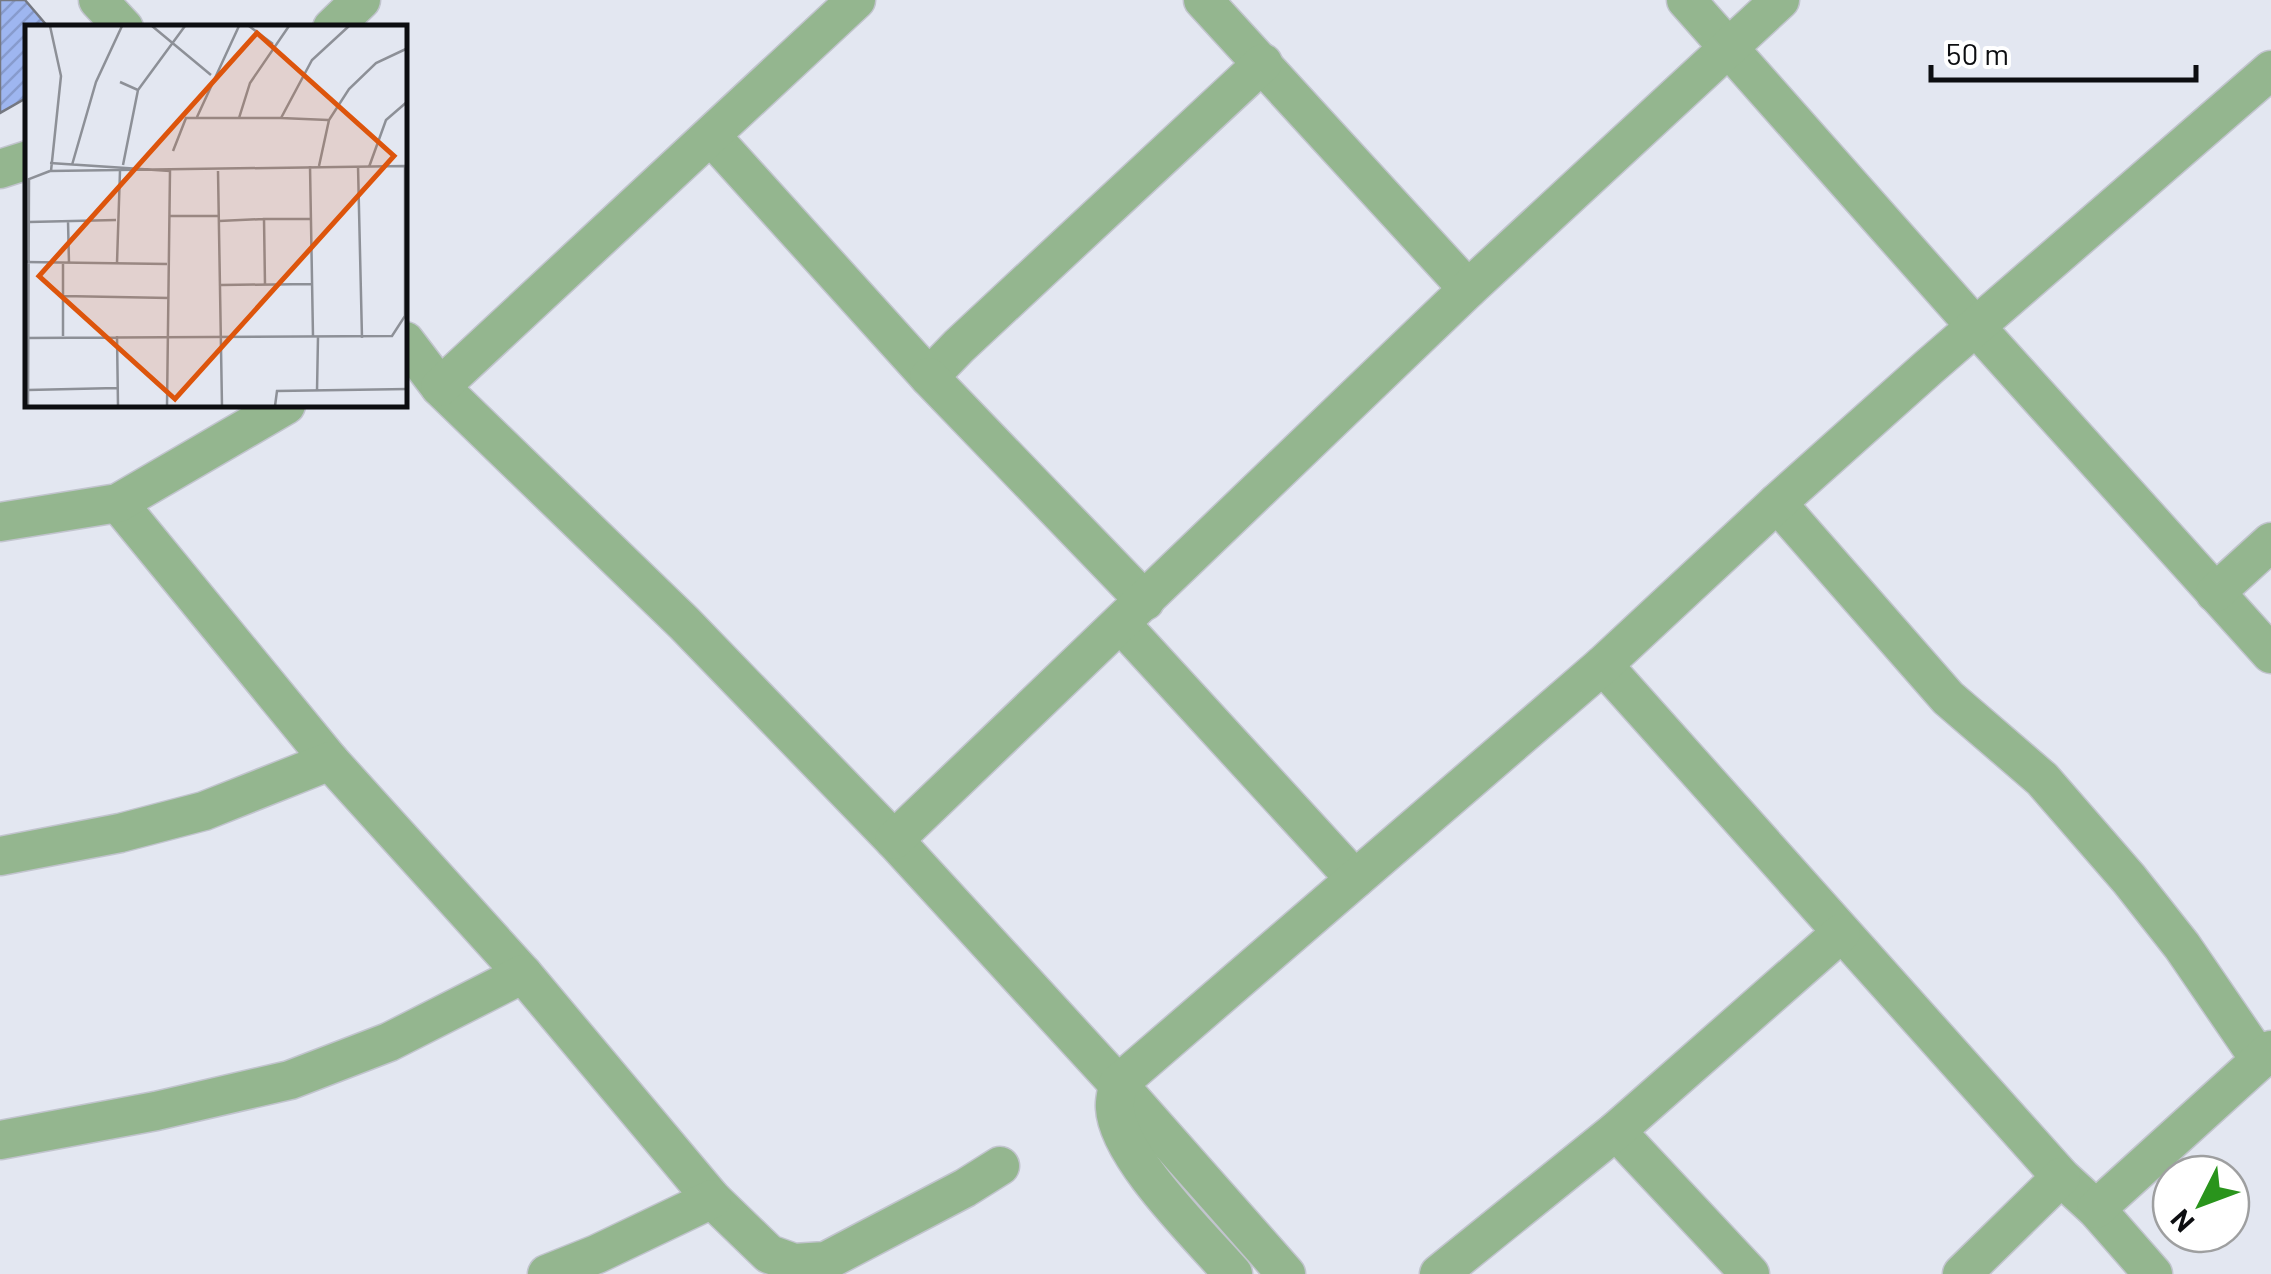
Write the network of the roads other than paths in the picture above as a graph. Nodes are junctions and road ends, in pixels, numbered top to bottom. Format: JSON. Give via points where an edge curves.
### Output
{"nodes":[{"id":1,"x":98,"y":0,"type":"edge"},
{"id":2,"x":361,"y":0,"type":"edge"},
{"id":3,"x":856,"y":0,"type":"edge"},
{"id":4,"x":1203,"y":0,"type":"edge"},
{"id":5,"x":1686,"y":0,"type":"edge"},
{"id":6,"x":1780,"y":0,"type":"edge"},
{"id":7,"x":121,"y":25,"type":"edge"},
{"id":8,"x":335,"y":25,"type":"edge"},
{"id":9,"x":1728,"y":47,"type":"junction"},
{"id":10,"x":1263,"y":63,"type":"junction"},
{"id":11,"x":2271,"y":70,"type":"edge"},
{"id":12,"x":710,"y":136,"type":"junction"},
{"id":13,"x":25,"y":161,"type":"edge"},
{"id":14,"x":0,"y":168,"type":"edge"},
{"id":15,"x":1468,"y":289,"type":"junction"},
{"id":16,"x":1976,"y":327,"type":"junction"},
{"id":17,"x":408,"y":345,"type":"edge"},
{"id":18,"x":929,"y":377,"type":"junction"},
{"id":19,"x":440,"y":388,"type":"junction"},
{"id":20,"x":281,"y":408,"type":"edge"},
{"id":21,"x":118,"y":503,"type":"junction"},
{"id":22,"x":1777,"y":503,"type":"junction"},
{"id":23,"x":0,"y":522,"type":"edge"},
{"id":24,"x":2271,"y":542,"type":"edge"},
{"id":25,"x":2216,"y":594,"type":"junction"},
{"id":26,"x":1133,"y":612,"type":"junction"},
{"id":27,"x":2271,"y":654,"type":"edge"},
{"id":28,"x":1603,"y":665,"type":"junction"},
{"id":29,"x":330,"y":761,"type":"junction"},
{"id":30,"x":894,"y":840,"type":"junction"},
{"id":31,"x":0,"y":856,"type":"edge"},
{"id":32,"x":1355,"y":879,"type":"junction"},
{"id":33,"x":1841,"y":933,"type":"junction"},
{"id":34,"x":523,"y":974,"type":"junction"},
{"id":35,"x":2265,"y":1055,"type":"edge"},
{"id":36,"x":1118,"y":1084,"type":"junction"},
{"id":37,"x":1616,"y":1131,"type":"junction"},
{"id":38,"x":0,"y":1140,"type":"edge"},
{"id":39,"x":1000,"y":1166,"type":"dead end"},
{"id":40,"x":2061,"y":1176,"type":"junction"},
{"id":41,"x":712,"y":1199,"type":"junction"},
{"id":42,"x":2096,"y":1209,"type":"junction"},
{"id":43,"x":547,"y":1274,"type":"edge"},
{"id":44,"x":1233,"y":1274,"type":"edge"},
{"id":45,"x":1286,"y":1274,"type":"edge"},
{"id":46,"x":1439,"y":1274,"type":"edge"},
{"id":47,"x":1750,"y":1274,"type":"edge"},
{"id":48,"x":1962,"y":1274,"type":"edge"},
{"id":49,"x":2152,"y":1274,"type":"edge"}],
"edges":[{"from":1,"to":7,"type":"street"},
{"from":2,"to":8,"type":"street"},
{"from":3,"to":12,"type":"street"},
{"from":4,"to":10,"type":"street"},
{"from":5,"to":9,"type":"street"},
{"from":6,"to":9,"type":"street"},
{"from":9,"to":15,"type":"street"},
{"from":9,"to":16,"type":"street"},
{"from":10,"to":15,"type":"street"},
{"from":10,"to":18,"type":"street"},
{"from":11,"to":16,"type":"street"},
{"from":12,"to":18,"type":"street"},
{"from":12,"to":19,"type":"street"},
{"from":13,"to":14,"type":"street"},
{"from":15,"to":26,"type":"street"},
{"from":16,"to":22,"type":"street"},
{"from":16,"to":25,"type":"street"},
{"from":17,"to":19,"type":"street"},
{"from":18,"to":26,"type":"street"},
{"from":19,"to":30,"type":"street","via":[[684,622]]},
{"from":20,"to":21,"type":"street"},
{"from":21,"to":23,"type":"street"},
{"from":21,"to":29,"type":"street"},
{"from":22,"to":28,"type":"street"},
{"from":22,"to":35,"type":"street","via":[[1948,698],[2042,778]]},
{"from":24,"to":25,"type":"street"},
{"from":25,"to":27,"type":"street"},
{"from":26,"to":30,"type":"street"},
{"from":26,"to":32,"type":"street"},
{"from":28,"to":32,"type":"street"},
{"from":28,"to":33,"type":"street"},
{"from":29,"to":31,"type":"street","via":[[204,810]]},
{"from":29,"to":34,"type":"street"},
{"from":30,"to":36,"type":"street"},
{"from":32,"to":36,"type":"street"},
{"from":33,"to":37,"type":"street"},
{"from":33,"to":40,"type":"street"},
{"from":34,"to":38,"type":"street","via":[[389,1042],[290,1080]]},
{"from":34,"to":41,"type":"street"},
{"from":35,"to":42,"type":"street"},
{"from":36,"to":44,"type":"street","via":[[1114,1109],[1124,1140]]},
{"from":36,"to":45,"type":"street"},
{"from":37,"to":46,"type":"street"},
{"from":37,"to":47,"type":"street"},
{"from":39,"to":41,"type":"street","via":[[826,1261],[794,1263],[769,1254]]},
{"from":40,"to":42,"type":"street"},
{"from":40,"to":48,"type":"street"},
{"from":41,"to":43,"type":"street"},
{"from":42,"to":49,"type":"street"}]}
